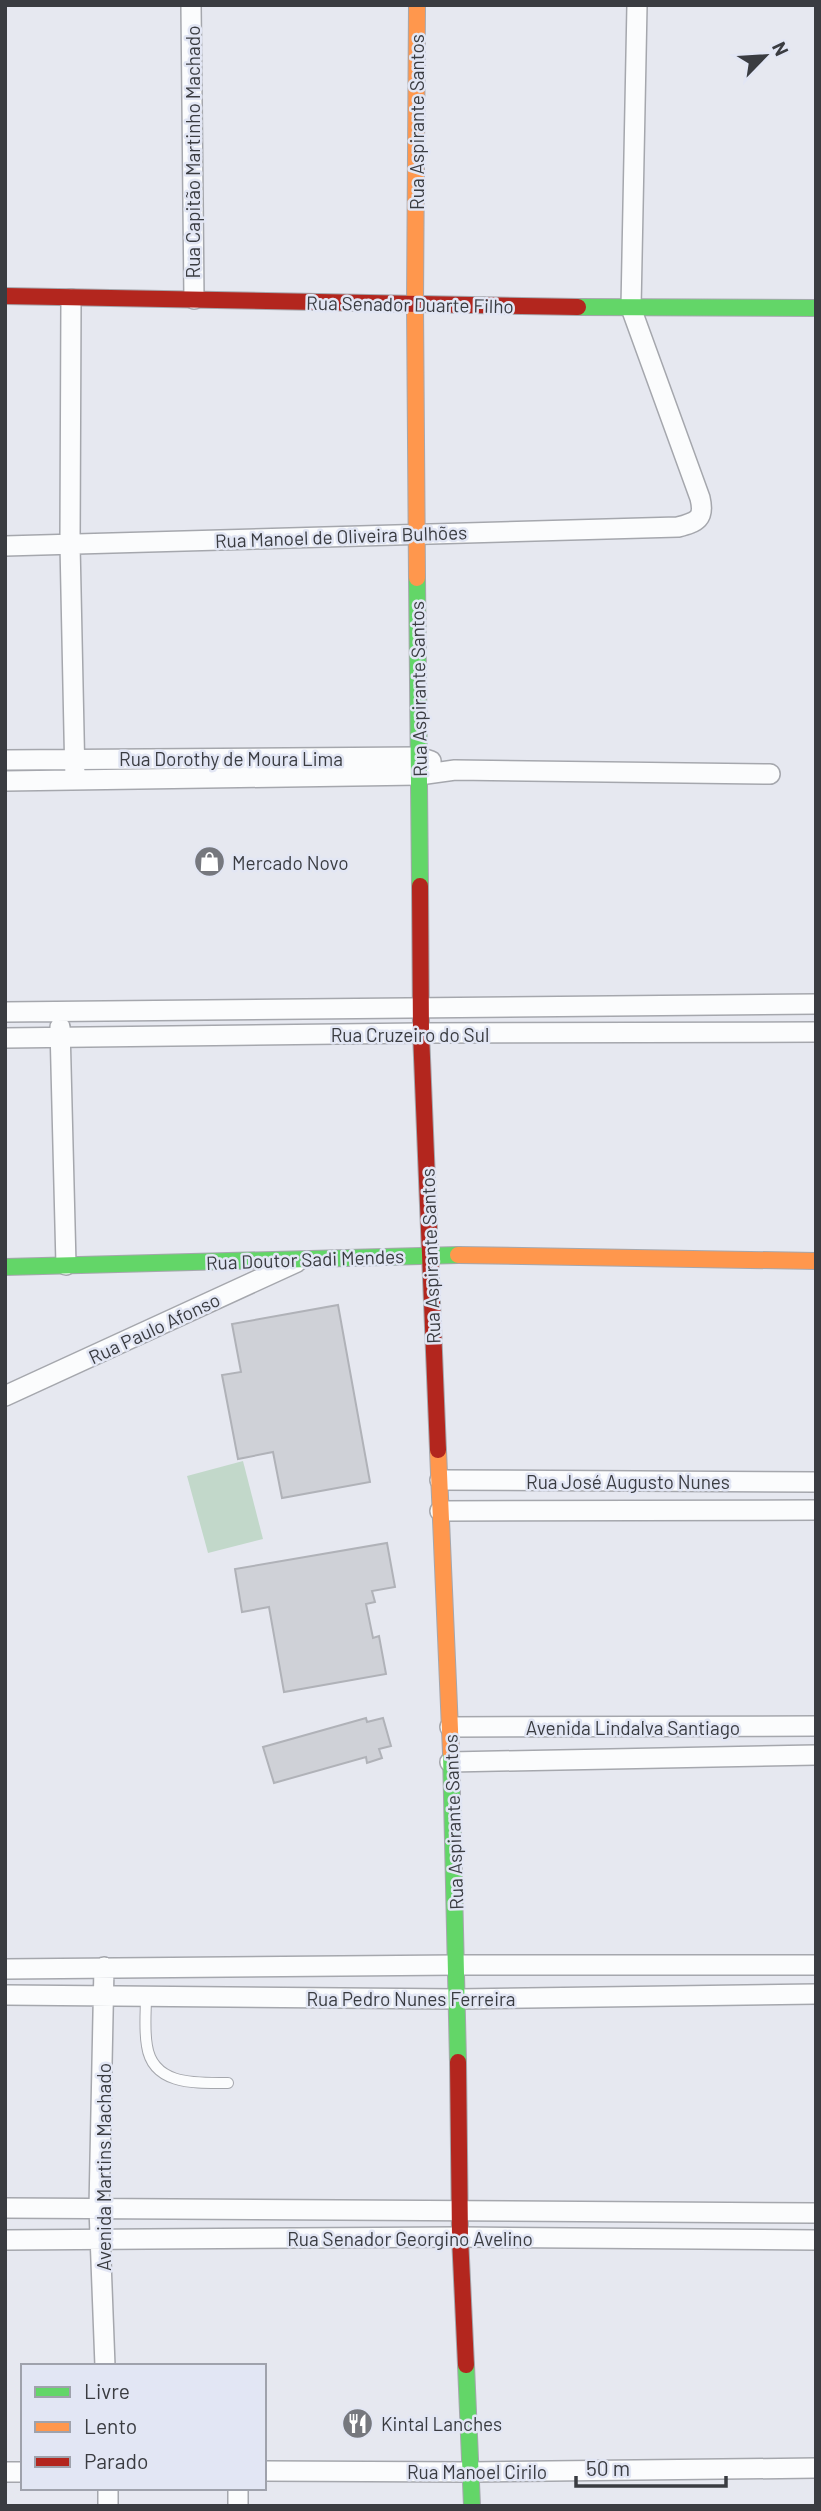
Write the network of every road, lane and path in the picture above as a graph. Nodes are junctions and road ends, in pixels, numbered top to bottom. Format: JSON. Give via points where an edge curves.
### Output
{"nodes":[{"id":1,"x":191,"y":5,"type":"edge"},
{"id":2,"x":417,"y":5,"type":"edge"},
{"id":3,"x":637,"y":5,"type":"edge"},
{"id":4,"x":5,"y":296,"type":"edge"},
{"id":5,"x":71,"y":299,"type":"junction"},
{"id":6,"x":194,"y":299,"type":"junction"},
{"id":7,"x":415,"y":304,"type":"junction"},
{"id":8,"x":631,"y":308,"type":"junction"},
{"id":9,"x":816,"y":308,"type":"edge"},
{"id":10,"x":416,"y":534,"type":"junction"},
{"id":11,"x":70,"y":544,"type":"junction"},
{"id":12,"x":5,"y":545,"type":"edge"},
{"id":13,"x":74,"y":759,"type":"junction"},
{"id":14,"x":5,"y":760,"type":"edge"},
{"id":15,"x":419,"y":766,"type":"junction"},
{"id":16,"x":770,"y":774,"type":"dead end"},
{"id":17,"x":75,"y":780,"type":"junction"},
{"id":18,"x":5,"y":781,"type":"edge"},
{"id":19,"x":816,"y":1004,"type":"edge"},
{"id":20,"x":695,"y":1006,"type":"junction"},
{"id":21,"x":509,"y":1008,"type":"junction"},
{"id":22,"x":422,"y":1009,"type":"junction"},
{"id":23,"x":5,"y":1012,"type":"edge"},
{"id":24,"x":60,"y":1012,"type":"junction"},
{"id":25,"x":816,"y":1032,"type":"edge"},
{"id":26,"x":421,"y":1033,"type":"junction"},
{"id":27,"x":696,"y":1033,"type":"junction"},
{"id":28,"x":509,"y":1034,"type":"junction"},
{"id":29,"x":5,"y":1038,"type":"edge"},
{"id":30,"x":60,"y":1038,"type":"junction"},
{"id":31,"x":430,"y":1255,"type":"junction"},
{"id":32,"x":303,"y":1259,"type":"junction"},
{"id":33,"x":816,"y":1261,"type":"edge"},
{"id":34,"x":66,"y":1265,"type":"junction"},
{"id":35,"x":5,"y":1267,"type":"edge"},
{"id":36,"x":5,"y":1396,"type":"edge"},
{"id":37,"x":440,"y":1480,"type":"junction"},
{"id":38,"x":816,"y":1482,"type":"edge"},
{"id":39,"x":816,"y":1510,"type":"edge"},
{"id":40,"x":440,"y":1511,"type":"junction"},
{"id":41,"x":816,"y":1726,"type":"edge"},
{"id":42,"x":450,"y":1727,"type":"junction"},
{"id":43,"x":816,"y":1755,"type":"edge"},
{"id":44,"x":450,"y":1762,"type":"junction"},
{"id":45,"x":457,"y":1965,"type":"junction"},
{"id":46,"x":816,"y":1965,"type":"edge"},
{"id":47,"x":104,"y":1967,"type":"junction"},
{"id":48,"x":5,"y":1969,"type":"edge"},
{"id":49,"x":816,"y":1994,"type":"edge"},
{"id":50,"x":5,"y":1995,"type":"edge"},
{"id":51,"x":105,"y":1996,"type":"junction"},
{"id":52,"x":146,"y":1996,"type":"junction"},
{"id":53,"x":457,"y":1999,"type":"junction"},
{"id":54,"x":228,"y":2083,"type":"dead end"},
{"id":55,"x":5,"y":2208,"type":"edge"},
{"id":56,"x":99,"y":2208,"type":"junction"},
{"id":57,"x":460,"y":2212,"type":"junction"},
{"id":58,"x":816,"y":2213,"type":"edge"},
{"id":59,"x":460,"y":2237,"type":"junction"},
{"id":60,"x":816,"y":2239,"type":"edge"},
{"id":61,"x":5,"y":2241,"type":"edge"},
{"id":62,"x":100,"y":2241,"type":"junction"},
{"id":63,"x":104,"y":2364,"type":"edge"},
{"id":64,"x":816,"y":2468,"type":"edge"},
{"id":65,"x":266,"y":2471,"type":"edge"},
{"id":66,"x":471,"y":2472,"type":"junction"},
{"id":67,"x":472,"y":2506,"type":"edge"}],
"edges":[{"from":1,"to":6,"type":"street","name":"Rua Capitão Martinho Machado"},
{"from":2,"to":7,"type":"street","name":"Rua Aspirante Santos"},
{"from":3,"to":8,"type":"street"},
{"from":4,"to":5,"type":"street","name":"Rua Senador Duarte Filho"},
{"from":5,"to":6,"type":"street","name":"Rua Senador Duarte Filho"},
{"from":5,"to":11,"type":"street"},
{"from":6,"to":7,"type":"street","name":"Rua Senador Duarte Filho"},
{"from":7,"to":8,"type":"street","name":"Rua Senador Duarte Filho"},
{"from":7,"to":10,"type":"street","name":"Rua Aspirante Santos"},
{"from":8,"to":9,"type":"street","name":"Rua Senador Duarte Filho"},
{"from":8,"to":10,"type":"street","name":"Rua Manoel de Oliveira Bulhões","via":[[703,510],[699,518],[678,527]]},
{"from":10,"to":11,"type":"street","name":"Rua Manoel de Oliveira Bulhões"},
{"from":10,"to":15,"type":"street","name":"Rua Aspirante Santos"},
{"from":11,"to":12,"type":"street","name":"Rua Manoel de Oliveira Bulhões"},
{"from":11,"to":13,"type":"street"},
{"from":13,"to":14,"type":"street","name":"Rua Dorothy de Moura Lima"},
{"from":13,"to":15,"type":"street","name":"Rua Dorothy de Moura Lima"},
{"from":13,"to":17,"type":"street"},
{"from":15,"to":16,"type":"street","name":"Rua Dorothy de Moura Lima"},
{"from":15,"to":17,"type":"street","name":"Rua Dorothy de Moura Lima"},
{"from":15,"to":22,"type":"street","name":"Rua Aspirante Santos"},
{"from":17,"to":18,"type":"street","name":"Rua Dorothy de Moura Lima"},
{"from":19,"to":20,"type":"street","name":"Rua Cruzeiro do Sul"},
{"from":20,"to":21,"type":"street","name":"Rua Cruzeiro do Sul"},
{"from":20,"to":27,"type":"street"},
{"from":21,"to":22,"type":"street","name":"Rua Cruzeiro do Sul"},
{"from":21,"to":28,"type":"street"},
{"from":22,"to":24,"type":"street","name":"Rua Cruzeiro do Sul"},
{"from":22,"to":26,"type":"street","name":"Rua Aspirante Santos"},
{"from":23,"to":24,"type":"street","name":"Rua Cruzeiro do Sul"},
{"from":24,"to":30,"type":"street"},
{"from":25,"to":27,"type":"street","name":"Rua Cruzeiro do Sul"},
{"from":26,"to":28,"type":"street","name":"Rua Cruzeiro do Sul"},
{"from":26,"to":30,"type":"street","name":"Rua Cruzeiro do Sul"},
{"from":26,"to":31,"type":"street","name":"Rua Aspirante Santos"},
{"from":27,"to":28,"type":"street","name":"Rua Cruzeiro do Sul"},
{"from":29,"to":30,"type":"street","name":"Rua Cruzeiro do Sul"},
{"from":30,"to":34,"type":"street"},
{"from":31,"to":32,"type":"street","name":"Rua Doutor Sadi Mendes"},
{"from":31,"to":33,"type":"street","name":"Rua Doutor Sadi Mendes"},
{"from":31,"to":37,"type":"street","name":"Rua Aspirante Santos"},
{"from":32,"to":34,"type":"street","name":"Rua Doutor Sadi Mendes"},
{"from":32,"to":36,"type":"street","name":"Rua Paulo Afonso"},
{"from":34,"to":35,"type":"street","name":"Rua Doutor Sadi Mendes"},
{"from":37,"to":38,"type":"street","name":"Rua José Augusto Nunes"},
{"from":37,"to":40,"type":"street","name":"Rua Aspirante Santos"},
{"from":39,"to":40,"type":"street","name":"Rua José Augusto Nunes"},
{"from":40,"to":42,"type":"street","name":"Rua Aspirante Santos"},
{"from":41,"to":42,"type":"street","name":"Avenida Lindalva Santiago"},
{"from":42,"to":44,"type":"street","name":"Rua Aspirante Santos"},
{"from":43,"to":44,"type":"street","name":"Avenida Lindalva Santiago"},
{"from":44,"to":45,"type":"street","name":"Rua Aspirante Santos"},
{"from":45,"to":46,"type":"street","name":"Rua Pedro Nunes Ferreira"},
{"from":45,"to":47,"type":"street","name":"Rua Pedro Nunes Ferreira"},
{"from":45,"to":53,"type":"street","name":"Rua Aspirante Santos"},
{"from":47,"to":48,"type":"street","name":"Rua Pedro Nunes Ferreira"},
{"from":47,"to":51,"type":"street","name":"Avenida Martins Machado"},
{"from":49,"to":53,"type":"street","name":"Rua Pedro Nunes Ferreira"},
{"from":50,"to":51,"type":"street","name":"Rua Pedro Nunes Ferreira"},
{"from":51,"to":52,"type":"street","name":"Rua Pedro Nunes Ferreira"},
{"from":51,"to":56,"type":"street","name":"Avenida Martins Machado"},
{"from":52,"to":53,"type":"street","name":"Rua Pedro Nunes Ferreira"},
{"from":52,"to":54,"type":"lane","via":[[146,2045],[157,2068],[179,2081]]},
{"from":53,"to":57,"type":"street","name":"Rua Aspirante Santos"},
{"from":55,"to":56,"type":"street","name":"Rua Senador Georgino Avelino"},
{"from":56,"to":57,"type":"street","name":"Rua Senador Georgino Avelino"},
{"from":56,"to":62,"type":"street","name":"Avenida Martins Machado"},
{"from":57,"to":58,"type":"street","name":"Rua Senador Georgino Avelino"},
{"from":57,"to":59,"type":"street","name":"Rua Aspirante Santos"},
{"from":59,"to":60,"type":"street","name":"Rua Senador Georgino Avelino"},
{"from":59,"to":62,"type":"street","name":"Rua Senador Georgino Avelino"},
{"from":59,"to":66,"type":"street","name":"Rua Aspirante Santos"},
{"from":61,"to":62,"type":"street","name":"Rua Senador Georgino Avelino"},
{"from":62,"to":63,"type":"street","name":"Avenida Martins Machado"},
{"from":64,"to":66,"type":"street","name":"Rua Manoel Cirilo"},
{"from":65,"to":66,"type":"street","name":"Rua Manoel Cirilo"},
{"from":66,"to":67,"type":"street","name":"Rua Aspirante Santos"}]}
